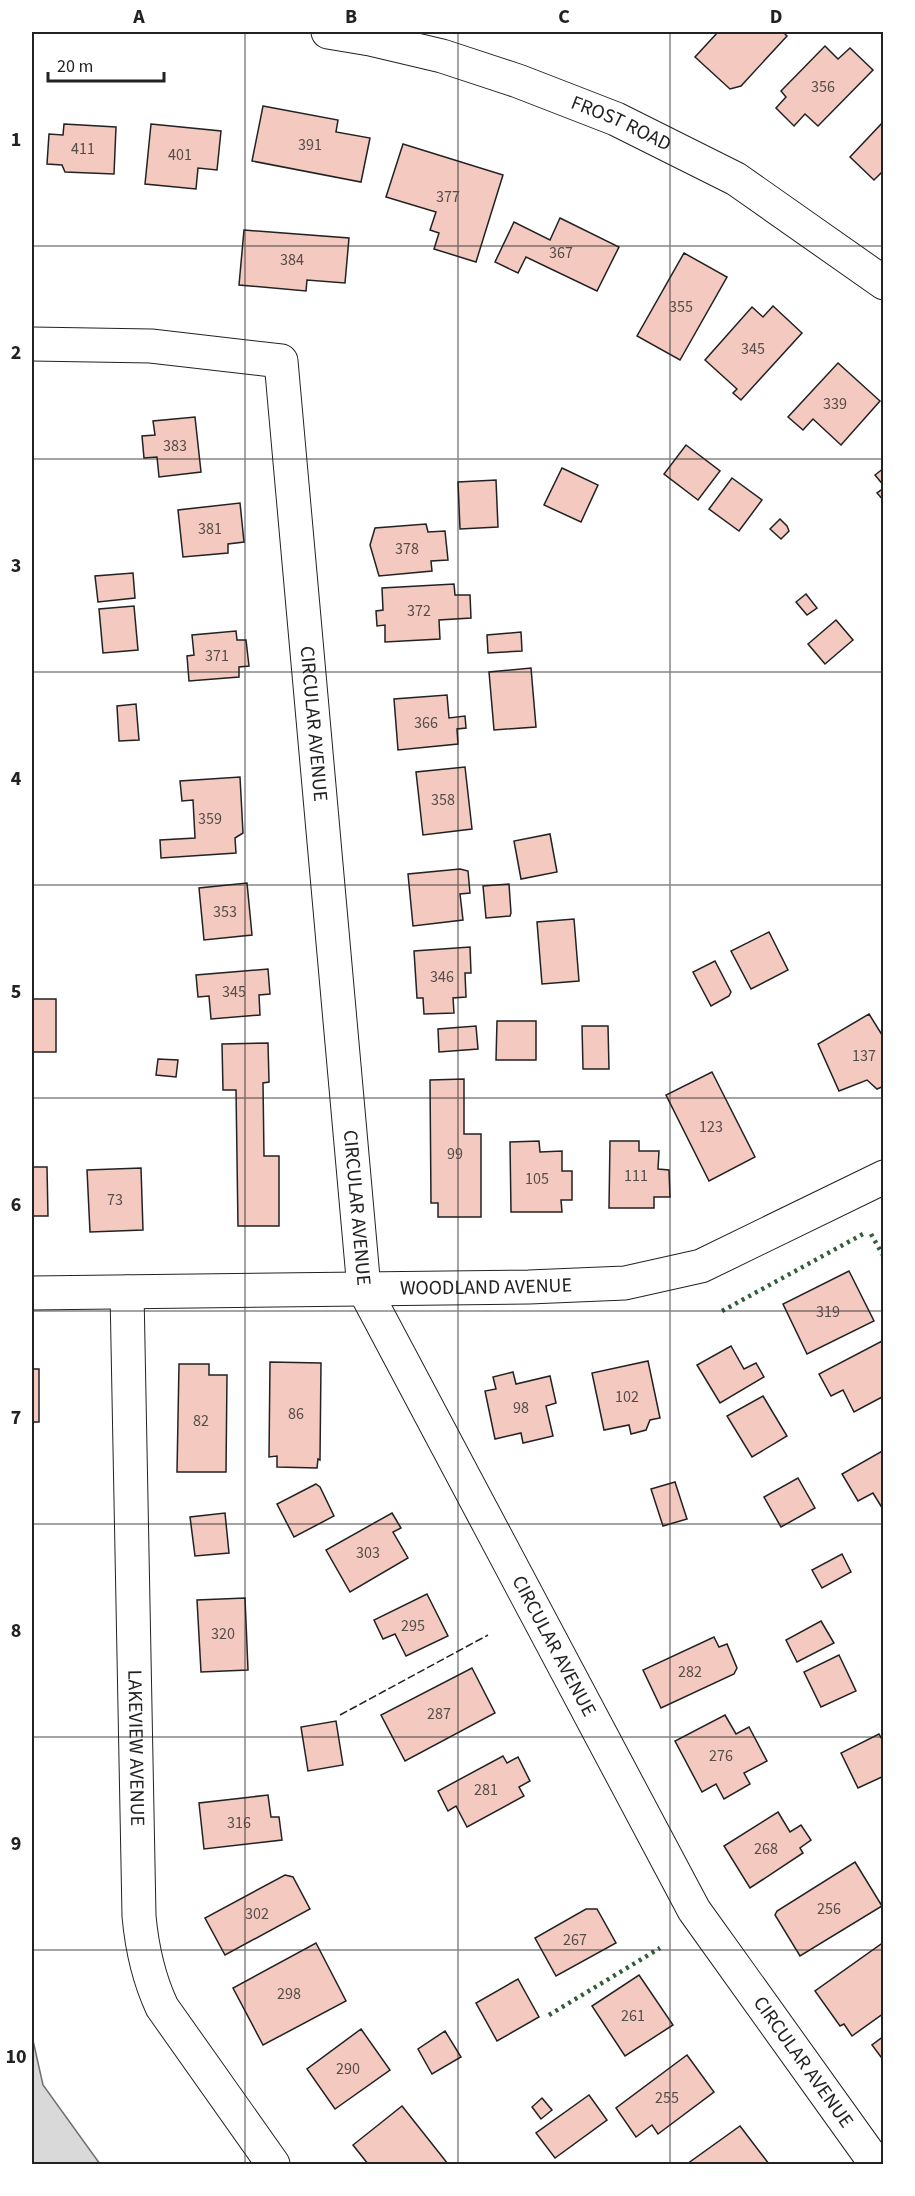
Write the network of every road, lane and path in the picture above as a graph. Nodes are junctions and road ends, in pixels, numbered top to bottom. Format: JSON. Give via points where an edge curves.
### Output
{"nodes":[{"id":1,"x":328,"y":32,"type":"edge"},
{"id":2,"x":884,"y":283,"type":"edge"},
{"id":3,"x":32,"y":344,"type":"edge"},
{"id":4,"x":884,"y":1177,"type":"edge"},
{"id":5,"x":364,"y":1289,"type":"junction"},
{"id":6,"x":127,"y":1292,"type":"junction"},
{"id":7,"x":32,"y":1293,"type":"edge"},
{"id":8,"x":273,"y":2164,"type":"edge"},
{"id":9,"x":876,"y":2164,"type":"edge"}],
"edges":[{"from":1,"to":2,"type":"street","name":"FROST ROAD","via":[[442,56],[616,119],[736,179]]},
{"from":3,"to":5,"type":"street","name":"CIRCULAR AVENUE","via":[[151,346],[280,361]]},
{"from":4,"to":5,"type":"street","name":"WOODLAND AVENUE","via":[[701,1266],[625,1283]]},
{"from":5,"to":6,"type":"street","name":"WOODLAND AVENUE"},
{"from":5,"to":9,"type":"street","name":"CIRCULAR AVENUE","via":[[694,1910]]},
{"from":6,"to":7,"type":"street","name":"WOODLAND AVENUE"},
{"from":6,"to":8,"type":"street","name":"LAKEVIEW AVENUE","via":[[142,1949],[162,2007]]}]}
